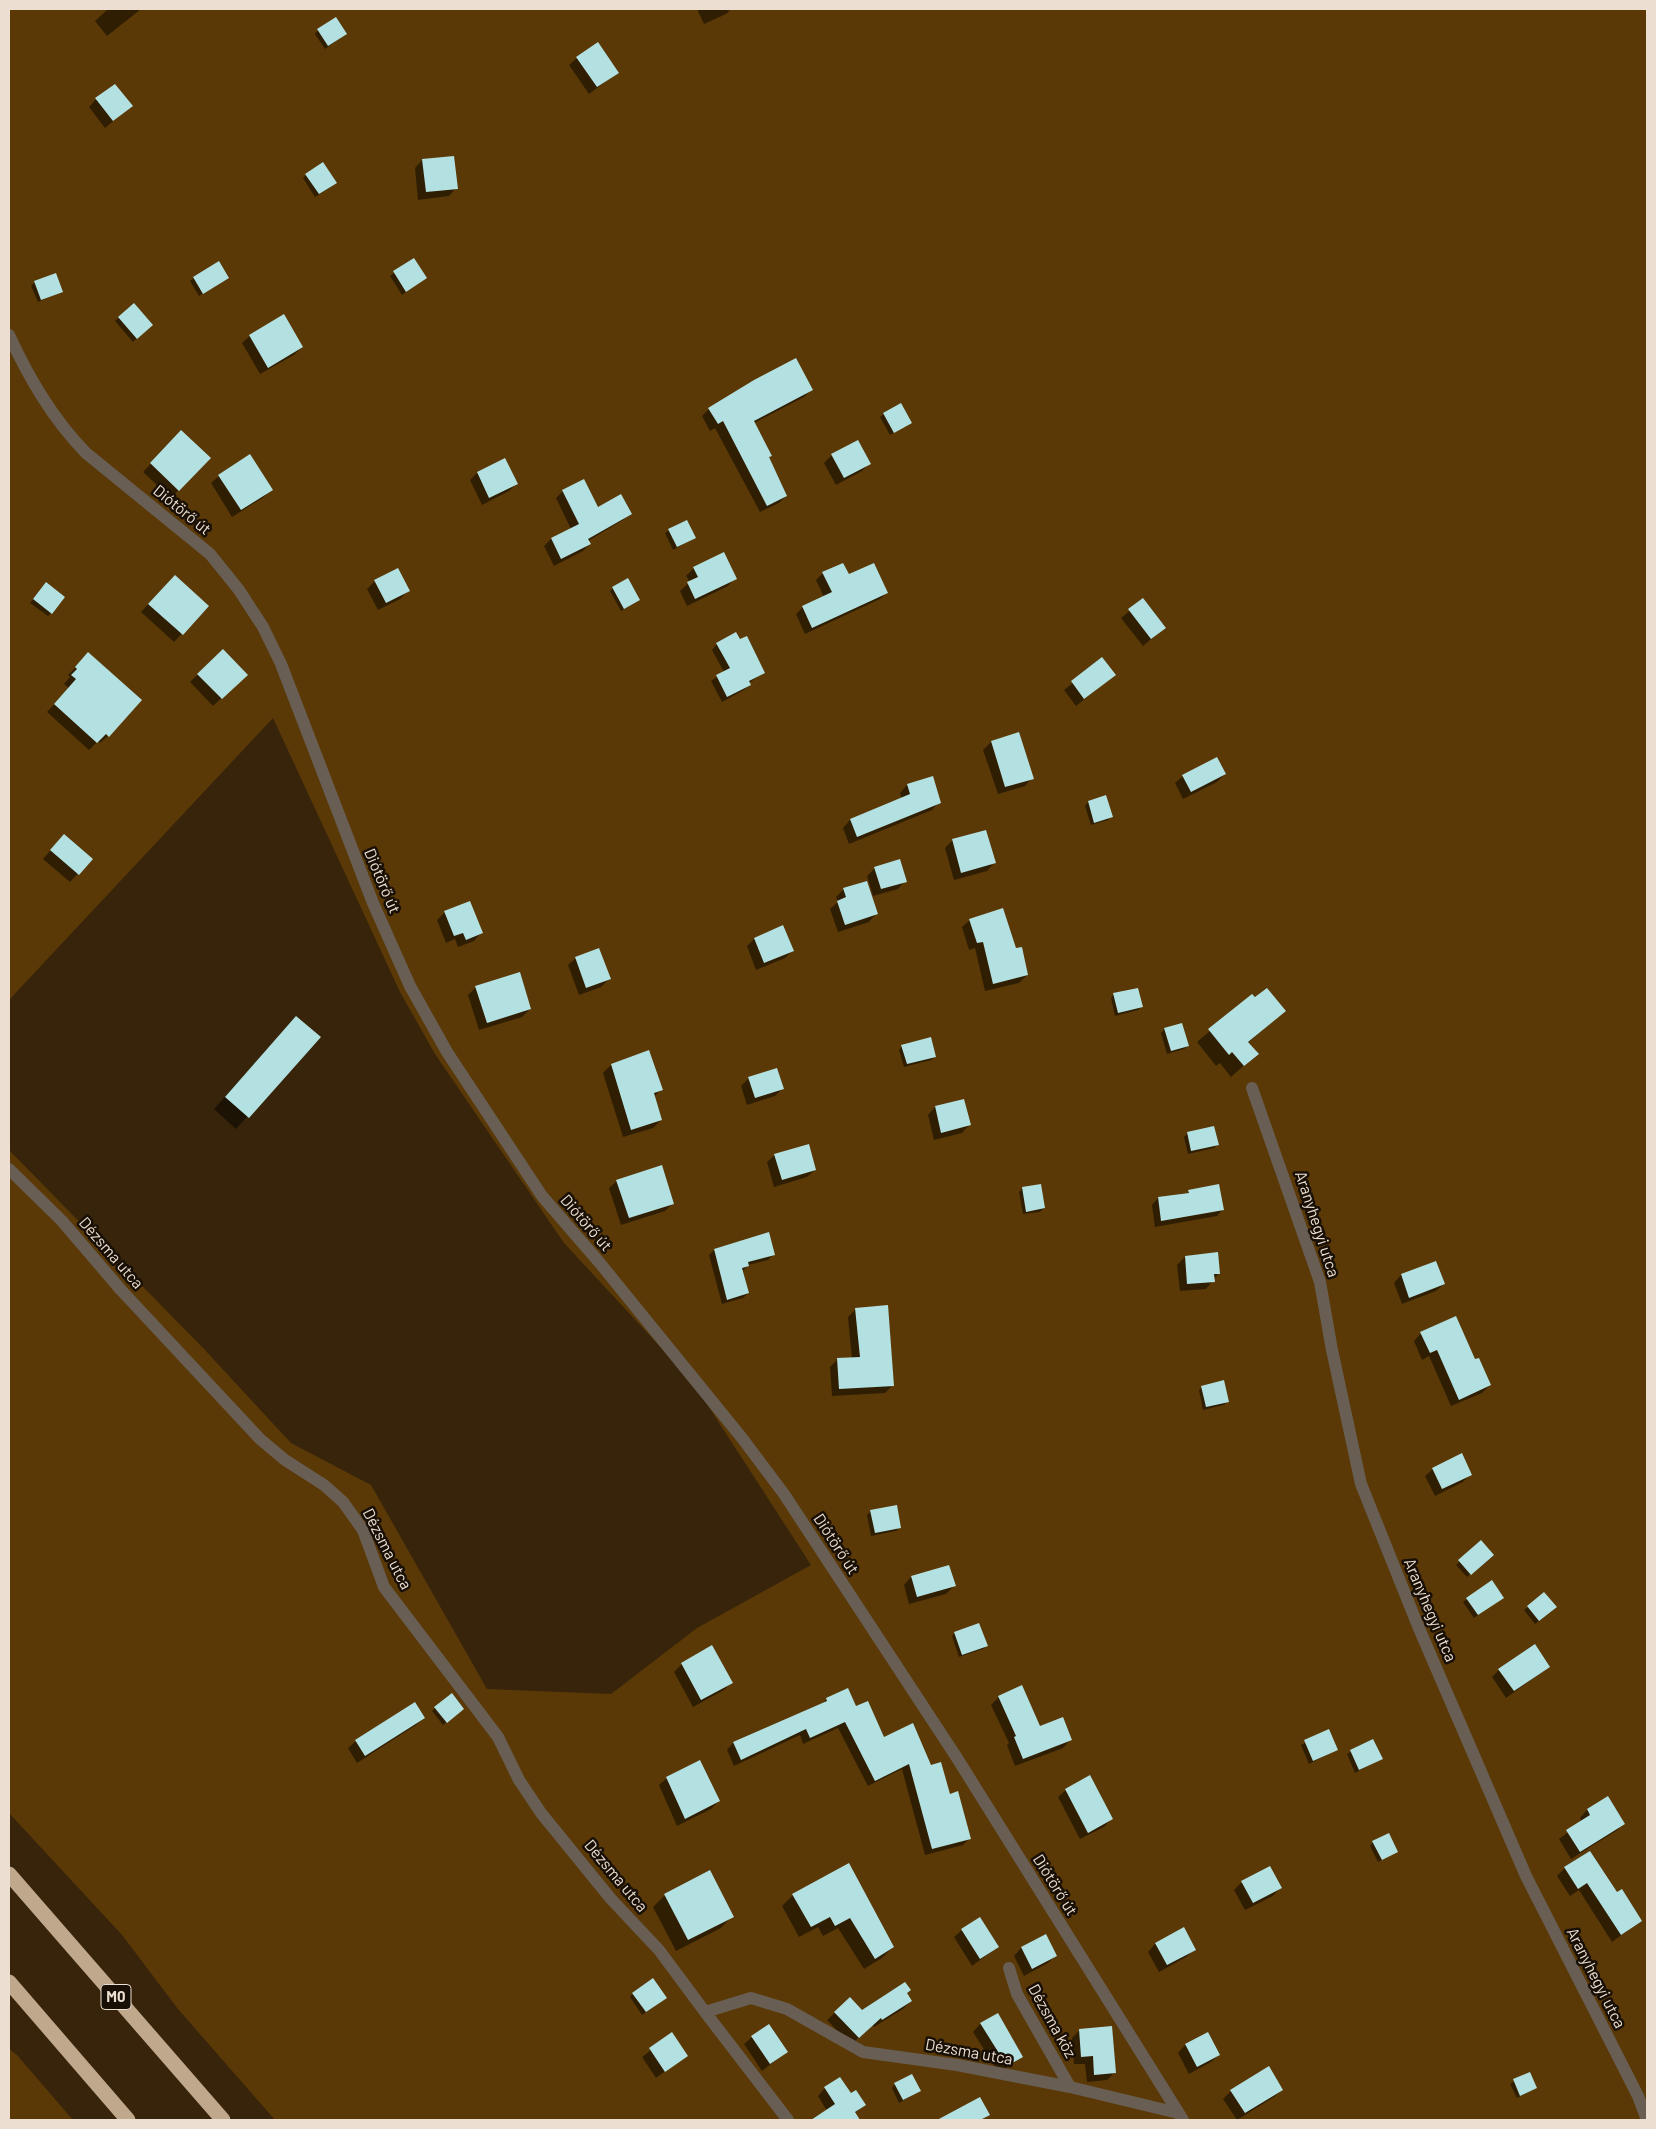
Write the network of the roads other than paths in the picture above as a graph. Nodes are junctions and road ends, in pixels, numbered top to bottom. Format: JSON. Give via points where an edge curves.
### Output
{"nodes":[{"id":1,"x":9,"y":335,"type":"edge"},
{"id":2,"x":1252,"y":1088,"type":"dead end"},
{"id":3,"x":9,"y":1169,"type":"edge"},
{"id":4,"x":9,"y":1874,"type":"edge"},
{"id":5,"x":1009,"y":1968,"type":"dead end"},
{"id":6,"x":9,"y":1982,"type":"edge"},
{"id":7,"x":705,"y":2012,"type":"junction"},
{"id":8,"x":1070,"y":2087,"type":"junction"},
{"id":9,"x":1181,"y":2117,"type":"edge"},
{"id":10,"x":128,"y":2120,"type":"edge"},
{"id":11,"x":224,"y":2120,"type":"edge"},
{"id":12,"x":788,"y":2120,"type":"edge"},
{"id":13,"x":1647,"y":2120,"type":"edge"}],
"edges":[{"from":1,"to":9,"type":"street","name":"Diótörő út","via":[[39,394],[67,434],[210,554],[239,590],[281,664],[373,902],[410,986],[447,1052],[542,1196],[742,1438],[784,1494],[957,1758]]},
{"from":2,"to":13,"type":"street","name":"Aranyhegyi utca","via":[[1320,1282],[1361,1484],[1418,1626],[1526,1876],[1638,2096]]},
{"from":3,"to":7,"type":"street","name":"Dézsma utca","via":[[62,1221],[121,1290],[260,1439],[343,1502],[363,1530],[384,1587],[498,1737],[519,1780],[541,1813],[611,1899],[658,1950]]},
{"from":4,"to":11,"type":"highway","number":"M0"},
{"from":5,"to":8,"type":"street","name":"Dézsma köz","via":[[1017,1994]]},
{"from":6,"to":10,"type":"highway"},
{"from":7,"to":8,"type":"street","name":"Dézsma utca","via":[[751,1998],[787,2008],[864,2052],[957,2065]]},
{"from":7,"to":12,"type":"street","name":"Dézsma utca"},
{"from":8,"to":9,"type":"street","name":"Dézsma utca"}]}
